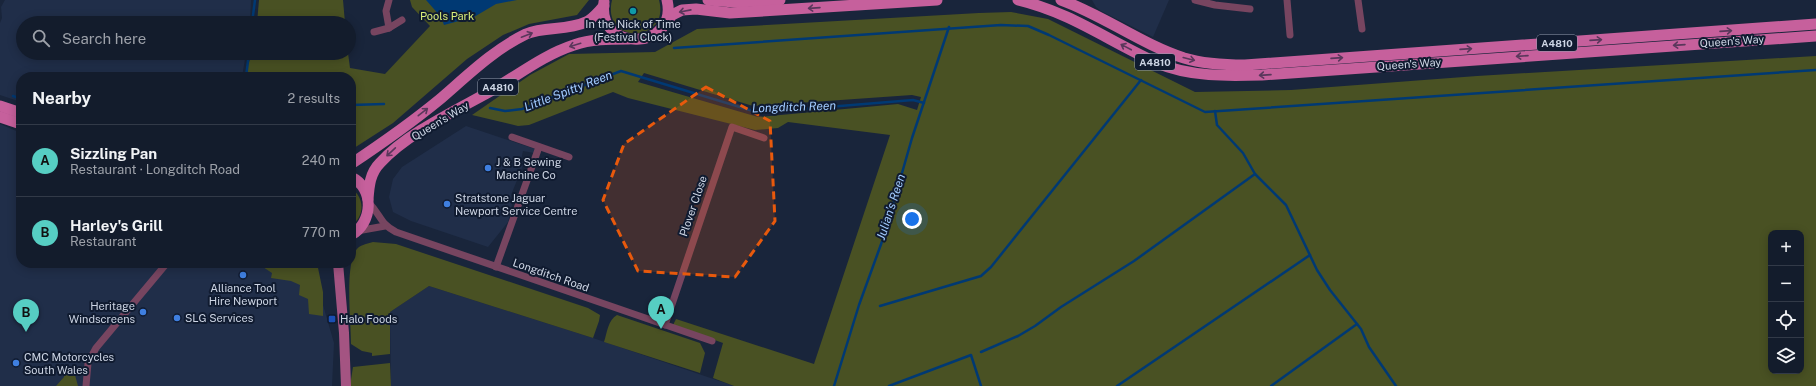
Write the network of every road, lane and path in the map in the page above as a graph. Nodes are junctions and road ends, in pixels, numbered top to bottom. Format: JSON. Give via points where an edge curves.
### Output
{"nodes":[{"id":1,"x":389,"y":0,"type":"edge"},
{"id":2,"x":667,"y":0,"type":"edge"},
{"id":3,"x":708,"y":0,"type":"edge"},
{"id":4,"x":780,"y":0,"type":"edge"},
{"id":5,"x":937,"y":0,"type":"edge"},
{"id":6,"x":1018,"y":0,"type":"edge"},
{"id":7,"x":1061,"y":0,"type":"edge"},
{"id":8,"x":1195,"y":0,"type":"edge"},
{"id":9,"x":1287,"y":0,"type":"edge"},
{"id":10,"x":1358,"y":0,"type":"edge"},
{"id":11,"x":604,"y":3,"type":"edge"},
{"id":12,"x":1080,"y":3,"type":"edge"},
{"id":13,"x":1216,"y":3,"type":"edge"},
{"id":14,"x":1250,"y":9,"type":"dead end"},
{"id":15,"x":1072,"y":18,"type":"junction"},
{"id":16,"x":402,"y":20,"type":"dead end"},
{"id":17,"x":1816,"y":24,"type":"edge"},
{"id":18,"x":389,"y":28,"type":"junction"},
{"id":19,"x":1362,"y":28,"type":"dead end"},
{"id":20,"x":660,"y":30,"type":"junction"},
{"id":21,"x":374,"y":32,"type":"dead end"},
{"id":22,"x":1290,"y":35,"type":"dead end"},
{"id":23,"x":1816,"y":36,"type":"edge"},
{"id":24,"x":628,"y":39,"type":"junction"},
{"id":25,"x":0,"y":106,"type":"edge"},
{"id":26,"x":16,"y":111,"type":"edge"},
{"id":27,"x":0,"y":117,"type":"edge"},
{"id":28,"x":16,"y":122,"type":"edge"},
{"id":29,"x":512,"y":138,"type":"dead end"},
{"id":30,"x":764,"y":138,"type":"dead end"},
{"id":31,"x":539,"y":147,"type":"junction"},
{"id":32,"x":569,"y":157,"type":"dead end"},
{"id":33,"x":356,"y":161,"type":"edge"},
{"id":34,"x":356,"y":181,"type":"edge"},
{"id":35,"x":369,"y":201,"type":"junction"},
{"id":36,"x":385,"y":226,"type":"junction"},
{"id":37,"x":356,"y":230,"type":"edge"},
{"id":38,"x":356,"y":233,"type":"edge"},
{"id":39,"x":164,"y":268,"type":"edge"},
{"id":40,"x":339,"y":268,"type":"edge"},
{"id":41,"x":496,"y":268,"type":"junction"},
{"id":42,"x":665,"y":325,"type":"junction"},
{"id":43,"x":712,"y":341,"type":"dead end"},
{"id":44,"x":86,"y":386,"type":"edge"},
{"id":45,"x":346,"y":386,"type":"edge"}],
"edges":[{"from":1,"to":18,"type":"street","via":[[386,11]]},
{"from":2,"to":20,"type":"main road","via":[[668,14]]},
{"from":3,"to":4,"type":"main road"},
{"from":5,"to":20,"type":"main road","name":"Queen's Way","one_way":true,"via":[[730,13],[682,10],[672,15]]},
{"from":6,"to":15,"type":"main road","name":"Queen's Way","number":"A4810"},
{"from":7,"to":12,"type":"main road","name":"Queen's Way","number":"A4810"},
{"from":8,"to":13,"type":"street"},
{"from":9,"to":22,"type":"street"},
{"from":10,"to":19,"type":"street"},
{"from":11,"to":24,"type":"main road","name":"Queen's Way","via":[[608,24],[613,31]]},
{"from":33,"to":11,"type":"main road","name":"Queen's Way","number":"A4810","one_way":true,"via":[[438,101],[497,50],[529,33],[582,24],[594,17]]},
{"from":12,"to":15,"type":"street"},
{"from":12,"to":17,"type":"main road","name":"Queen's Way","number":"A4810","one_way":true,"via":[[1167,52],[1220,65]]},
{"from":13,"to":14,"type":"street"},
{"from":23,"to":15,"type":"main road","name":"Queen's Way","number":"A4810","one_way":true,"via":[[1262,75],[1212,76],[1157,63]]},
{"from":16,"to":18,"type":"street"},
{"from":18,"to":21,"type":"street"},
{"from":20,"to":24,"type":"main road","name":"Queen's Way","via":[[645,39]]},
{"from":24,"to":35,"type":"main road","name":"Queen's Way","number":"A4810","one_way":true,"via":[[593,40],[560,50],[429,126],[395,148],[379,163],[369,184]]},
{"from":25,"to":26,"type":"main road"},
{"from":27,"to":28,"type":"main road"},
{"from":29,"to":31,"type":"street"},
{"from":30,"to":42,"type":"street","name":"Plover Close","via":[[732,126]]},
{"from":31,"to":32,"type":"street"},
{"from":31,"to":41,"type":"street"},
{"from":34,"to":35,"type":"main road","via":[[361,185]]},
{"from":35,"to":36,"type":"street"},
{"from":35,"to":37,"type":"main road","name":"Queen's Way","via":[[366,218]]},
{"from":36,"to":38,"type":"street"},
{"from":36,"to":41,"type":"street","name":"Longditch Road","via":[[411,238]]},
{"from":39,"to":44,"type":"street","via":[[96,348],[88,363]]},
{"from":40,"to":45,"type":"street"},
{"from":41,"to":42,"type":"street","name":"Longditch Road"},
{"from":42,"to":43,"type":"street","name":"Longditch Road"}]}
